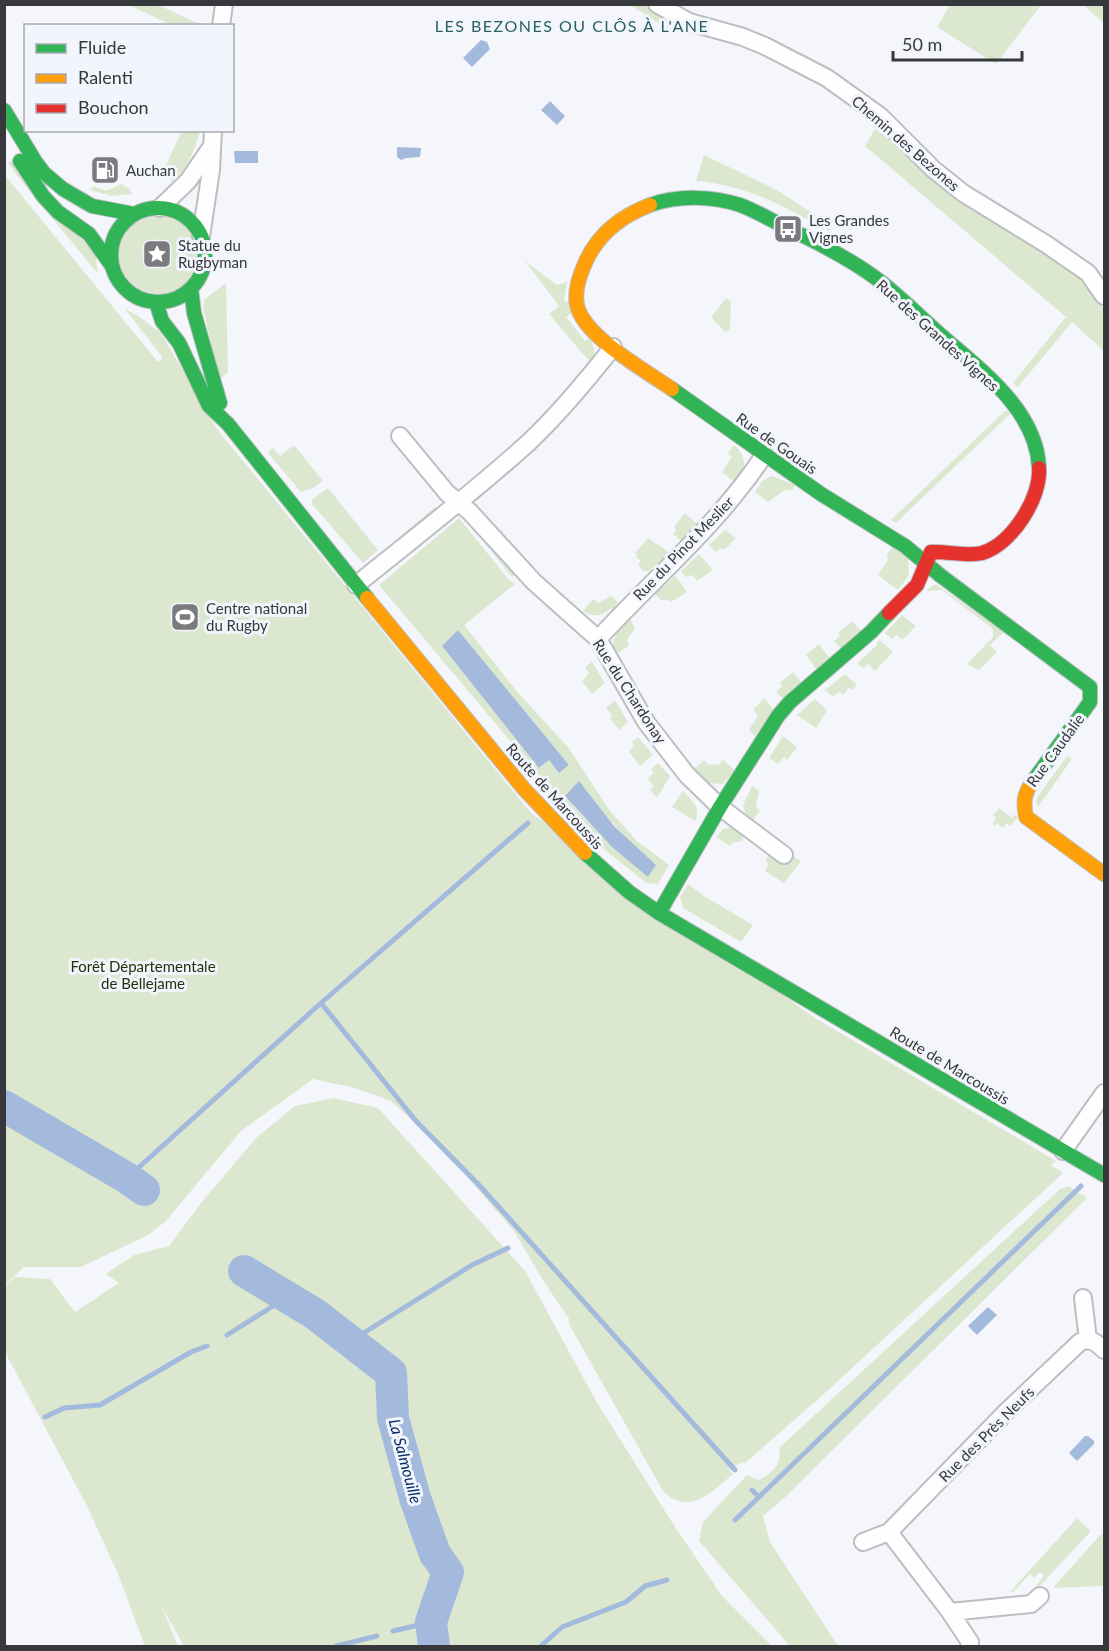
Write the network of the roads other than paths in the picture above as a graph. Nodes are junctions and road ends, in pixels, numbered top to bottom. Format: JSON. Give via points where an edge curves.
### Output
{"nodes":[{"id":1,"x":224,"y":4,"type":"edge"},
{"id":2,"x":657,"y":4,"type":"edge"},
{"id":3,"x":221,"y":24,"type":"edge"},
{"id":4,"x":4,"y":110,"type":"edge"},
{"id":5,"x":4,"y":137,"type":"edge"},
{"id":6,"x":213,"y":138,"type":"edge"},
{"id":7,"x":160,"y":208,"type":"junction"},
{"id":8,"x":134,"y":214,"type":"junction"},
{"id":9,"x":201,"y":236,"type":"junction"},
{"id":10,"x":112,"y":266,"type":"junction"},
{"id":11,"x":191,"y":288,"type":"junction"},
{"id":12,"x":1104,"y":296,"type":"edge"},
{"id":13,"x":156,"y":302,"type":"junction"},
{"id":14,"x":613,"y":347,"type":"junction"},
{"id":15,"x":228,"y":424,"type":"junction"},
{"id":16,"x":400,"y":436,"type":"dead end"},
{"id":17,"x":764,"y":455,"type":"junction"},
{"id":18,"x":459,"y":502,"type":"junction"},
{"id":19,"x":925,"y":562,"type":"junction"},
{"id":20,"x":356,"y":585,"type":"junction"},
{"id":21,"x":598,"y":639,"type":"junction"},
{"id":22,"x":720,"y":807,"type":"junction"},
{"id":23,"x":784,"y":855,"type":"dead end"},
{"id":24,"x":1104,"y":874,"type":"edge"},
{"id":25,"x":659,"y":913,"type":"junction"},
{"id":26,"x":1104,"y":1093,"type":"edge"},
{"id":27,"x":1063,"y":1151,"type":"junction"},
{"id":28,"x":1104,"y":1175,"type":"edge"},
{"id":29,"x":1083,"y":1298,"type":"dead end"},
{"id":30,"x":1088,"y":1340,"type":"junction"},
{"id":31,"x":1104,"y":1350,"type":"edge"},
{"id":32,"x":889,"y":1532,"type":"junction"},
{"id":33,"x":863,"y":1542,"type":"dead end"},
{"id":34,"x":1040,"y":1596,"type":"dead end"},
{"id":35,"x":950,"y":1612,"type":"junction"},
{"id":36,"x":969,"y":1647,"type":"edge"}],
"edges":[{"from":1,"to":3,"type":"street"},
{"from":2,"to":12,"type":"street","name":"Chemin des Bezones","via":[[689,22],[765,46],[827,78],[880,116],[963,193],[1088,273]]},
{"from":4,"to":8,"type":"street","via":[[35,161],[63,189],[92,206]]},
{"from":5,"to":10,"type":"street","via":[[43,196],[89,234]]},
{"from":6,"to":7,"type":"street","via":[[188,181]]},
{"from":6,"to":9,"type":"street"},
{"from":7,"to":8,"type":"street"},
{"from":7,"to":9,"type":"street","via":[[184,216]]},
{"from":8,"to":10,"type":"street","via":[[114,236]]},
{"from":9,"to":11,"type":"street","via":[[204,261]]},
{"from":10,"to":13,"type":"street","via":[[128,292]]},
{"from":11,"to":13,"type":"street","via":[[169,301]]},
{"from":11,"to":15,"type":"street","via":[[200,339]]},
{"from":13,"to":15,"type":"street","via":[[162,321],[179,343],[209,406]]},
{"from":14,"to":17,"type":"street","name":"Rue de Gouais"},
{"from":14,"to":18,"type":"street","via":[[555,416]]},
{"from":14,"to":19,"type":"street","name":"Rue des Grandes Vignes","via":[[596,336],[579,315],[575,301],[579,281],[606,231],[656,204],[680,198],[726,200],[867,272],[998,385],[1038,448],[1040,481],[1035,498],[1010,532],[990,550],[964,555],[931,552]]},
{"from":15,"to":20,"type":"street","name":"Route de Marcoussis"},
{"from":16,"to":18,"type":"street"},
{"from":17,"to":19,"type":"street","name":"Rue de Gouais"},
{"from":17,"to":21,"type":"street","name":"Rue du Pinot Meslier","via":[[714,520]]},
{"from":18,"to":20,"type":"street"},
{"from":18,"to":21,"type":"street","name":"Rue du Chardonay","via":[[534,582]]},
{"from":19,"to":22,"type":"street","via":[[917,585],[778,716]]},
{"from":19,"to":24,"type":"street","name":"Rue Caudalie","via":[[1090,687],[1090,702],[1025,792],[1023,802],[1026,817]]},
{"from":20,"to":25,"type":"street","name":"Route de Marcoussis","via":[[539,807],[588,859]]},
{"from":21,"to":22,"type":"street","name":"Rue du Chardonay","via":[[646,722],[687,775]]},
{"from":22,"to":23,"type":"street"},
{"from":22,"to":25,"type":"street"},
{"from":25,"to":27,"type":"street","name":"Route de Marcoussis"},
{"from":26,"to":27,"type":"street"},
{"from":27,"to":28,"type":"street","name":"Route de Marcoussis"},
{"from":29,"to":30,"type":"street"},
{"from":30,"to":31,"type":"street"},
{"from":30,"to":32,"type":"street","name":"Rue des Près Neufs","via":[[1080,1342],[1006,1412]]},
{"from":32,"to":33,"type":"street","name":"Rue des Près Neufs"},
{"from":32,"to":35,"type":"street"},
{"from":34,"to":35,"type":"street","via":[[1031,1604]]},
{"from":35,"to":36,"type":"street","via":[[970,1642]]}]}
